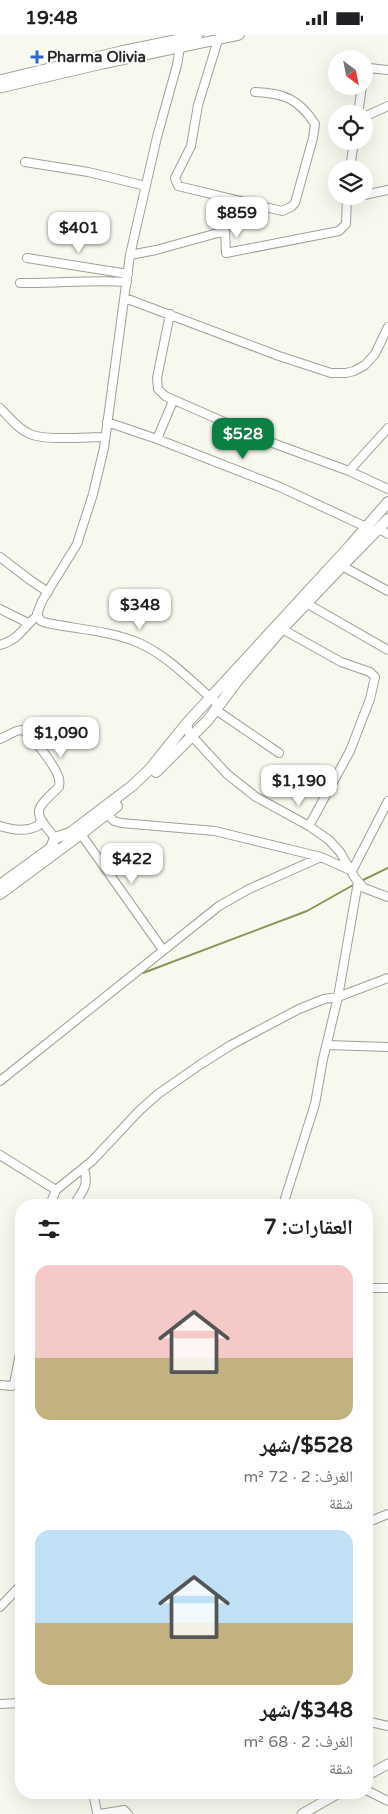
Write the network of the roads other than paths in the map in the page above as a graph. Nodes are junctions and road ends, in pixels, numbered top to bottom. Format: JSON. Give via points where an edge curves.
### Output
{"nodes":[{"id":1,"x":198,"y":35,"type":"edge"},
{"id":2,"x":239,"y":35,"type":"edge"},
{"id":3,"x":182,"y":37,"type":"edge"},
{"id":4,"x":211,"y":39,"type":"edge"},
{"id":5,"x":180,"y":48,"type":"junction"},
{"id":6,"x":373,"y":68,"type":"edge"},
{"id":7,"x":388,"y":70,"type":"edge"},
{"id":8,"x":0,"y":80,"type":"edge"},
{"id":9,"x":0,"y":88,"type":"edge"},
{"id":10,"x":255,"y":92,"type":"dead end"},
{"id":11,"x":388,"y":106,"type":"edge"},
{"id":12,"x":373,"y":113,"type":"edge"},
{"id":13,"x":25,"y":162,"type":"dead end"},
{"id":14,"x":146,"y":185,"type":"junction"},
{"id":15,"x":388,"y":190,"type":"edge"},
{"id":16,"x":373,"y":193,"type":"edge"},
{"id":17,"x":347,"y":205,"type":"edge"},
{"id":18,"x":130,"y":255,"type":"junction"},
{"id":19,"x":27,"y":258,"type":"dead end"},
{"id":20,"x":128,"y":274,"type":"junction"},
{"id":21,"x":127,"y":282,"type":"junction"},
{"id":22,"x":20,"y":283,"type":"dead end"},
{"id":23,"x":124,"y":298,"type":"junction"},
{"id":24,"x":170,"y":314,"type":"junction"},
{"id":25,"x":388,"y":327,"type":"edge"},
{"id":26,"x":173,"y":401,"type":"junction"},
{"id":27,"x":0,"y":409,"type":"edge"},
{"id":28,"x":107,"y":422,"type":"junction"},
{"id":29,"x":388,"y":428,"type":"edge"},
{"id":30,"x":105,"y":437,"type":"junction"},
{"id":31,"x":157,"y":439,"type":"junction"},
{"id":32,"x":349,"y":471,"type":"junction"},
{"id":33,"x":388,"y":489,"type":"edge"},
{"id":34,"x":387,"y":505,"type":"edge"},
{"id":35,"x":388,"y":519,"type":"edge"},
{"id":36,"x":366,"y":527,"type":"junction"},
{"id":37,"x":383,"y":532,"type":"edge"},
{"id":38,"x":0,"y":557,"type":"edge"},
{"id":39,"x":342,"y":565,"type":"junction"},
{"id":40,"x":388,"y":591,"type":"edge"},
{"id":41,"x":48,"y":592,"type":"junction"},
{"id":42,"x":306,"y":603,"type":"junction"},
{"id":43,"x":0,"y":609,"type":"edge"},
{"id":44,"x":37,"y":616,"type":"junction"},
{"id":45,"x":28,"y":623,"type":"junction"},
{"id":46,"x":282,"y":629,"type":"junction"},
{"id":47,"x":0,"y":645,"type":"edge"},
{"id":48,"x":388,"y":651,"type":"edge"},
{"id":49,"x":210,"y":697,"type":"junction"},
{"id":50,"x":216,"y":710,"type":"junction"},
{"id":51,"x":187,"y":723,"type":"junction"},
{"id":52,"x":192,"y":737,"type":"junction"},
{"id":53,"x":0,"y":739,"type":"edge"},
{"id":54,"x":279,"y":753,"type":"dead end"},
{"id":55,"x":388,"y":801,"type":"edge"},
{"id":56,"x":107,"y":814,"type":"junction"},
{"id":57,"x":41,"y":820,"type":"junction"},
{"id":58,"x":0,"y":826,"type":"edge"},
{"id":59,"x":308,"y":826,"type":"junction"},
{"id":60,"x":81,"y":834,"type":"junction"},
{"id":61,"x":55,"y":838,"type":"junction"},
{"id":62,"x":321,"y":857,"type":"junction"},
{"id":63,"x":352,"y":871,"type":"junction"},
{"id":64,"x":358,"y":881,"type":"junction"},
{"id":65,"x":0,"y":885,"type":"edge"},
{"id":66,"x":0,"y":894,"type":"edge"},
{"id":67,"x":388,"y":897,"type":"edge"},
{"id":68,"x":163,"y":950,"type":"junction"},
{"id":69,"x":388,"y":978,"type":"edge"},
{"id":70,"x":338,"y":997,"type":"junction"},
{"id":71,"x":327,"y":1045,"type":"junction"},
{"id":72,"x":388,"y":1047,"type":"edge"},
{"id":73,"x":0,"y":1081,"type":"edge"},
{"id":74,"x":0,"y":1155,"type":"edge"},
{"id":75,"x":84,"y":1168,"type":"junction"},
{"id":76,"x":56,"y":1190,"type":"junction"},
{"id":77,"x":52,"y":1199,"type":"edge"},
{"id":78,"x":78,"y":1199,"type":"edge"},
{"id":79,"x":285,"y":1199,"type":"edge"},
{"id":80,"x":373,"y":1288,"type":"edge"},
{"id":81,"x":388,"y":1288,"type":"edge"},
{"id":82,"x":15,"y":1379,"type":"edge"},
{"id":83,"x":0,"y":1385,"type":"edge"},
{"id":84,"x":388,"y":1514,"type":"edge"},
{"id":85,"x":373,"y":1520,"type":"edge"},
{"id":86,"x":15,"y":1591,"type":"edge"},
{"id":87,"x":0,"y":1607,"type":"edge"},
{"id":88,"x":15,"y":1703,"type":"edge"},
{"id":89,"x":0,"y":1704,"type":"edge"},
{"id":90,"x":373,"y":1723,"type":"edge"},
{"id":91,"x":388,"y":1726,"type":"edge"},
{"id":92,"x":388,"y":1763,"type":"edge"},
{"id":93,"x":373,"y":1772,"type":"edge"},
{"id":94,"x":373,"y":1794,"type":"edge"},
{"id":95,"x":94,"y":1799,"type":"edge"},
{"id":96,"x":328,"y":1799,"type":"edge"},
{"id":97,"x":388,"y":1801,"type":"edge"},
{"id":98,"x":128,"y":1814,"type":"edge"},
{"id":99,"x":302,"y":1814,"type":"edge"}],
"edges":[{"from":1,"to":3,"type":"street"},
{"from":2,"to":4,"type":"street"},
{"from":3,"to":5,"type":"street"},
{"from":3,"to":8,"type":"street"},
{"from":4,"to":5,"type":"street"},
{"from":4,"to":10,"type":"street","via":[[191,146],[175,178],[178,186],[282,211],[294,203],[314,124],[301,105],[272,93]]},
{"from":5,"to":9,"type":"street"},
{"from":5,"to":14,"type":"street"},
{"from":6,"to":7,"type":"street"},
{"from":11,"to":12,"type":"street"},
{"from":13,"to":14,"type":"street"},
{"from":14,"to":18,"type":"street"},
{"from":15,"to":16,"type":"street"},
{"from":17,"to":18,"type":"street","via":[[346,224],[339,231],[226,253],[225,231]]},
{"from":18,"to":20,"type":"street"},
{"from":19,"to":20,"type":"street"},
{"from":20,"to":21,"type":"street"},
{"from":21,"to":22,"type":"street"},
{"from":21,"to":23,"type":"street"},
{"from":23,"to":24,"type":"street"},
{"from":23,"to":28,"type":"street"},
{"from":24,"to":25,"type":"street","via":[[331,373],[346,373],[365,365]]},
{"from":24,"to":26,"type":"street","via":[[156,383],[161,392]]},
{"from":26,"to":31,"type":"street"},
{"from":26,"to":32,"type":"street"},
{"from":27,"to":30,"type":"street","via":[[22,429],[34,435]]},
{"from":28,"to":30,"type":"street"},
{"from":28,"to":31,"type":"street"},
{"from":29,"to":32,"type":"street"},
{"from":30,"to":41,"type":"street","via":[[98,476],[77,544]]},
{"from":31,"to":36,"type":"street","via":[[280,487]]},
{"from":32,"to":33,"type":"street"},
{"from":34,"to":36,"type":"main road"},
{"from":35,"to":37,"type":"main road"},
{"from":36,"to":49,"type":"main road"},
{"from":37,"to":39,"type":"main road"},
{"from":38,"to":41,"type":"street"},
{"from":39,"to":40,"type":"street"},
{"from":39,"to":42,"type":"main road"},
{"from":41,"to":44,"type":"street"},
{"from":42,"to":46,"type":"main road"},
{"from":42,"to":48,"type":"street"},
{"from":43,"to":45,"type":"street"},
{"from":44,"to":45,"type":"street"},
{"from":44,"to":49,"type":"street","via":[[47,623],[140,643]]},
{"from":45,"to":47,"type":"street","via":[[17,637]]},
{"from":46,"to":50,"type":"main road"},
{"from":46,"to":59,"type":"street","via":[[375,677],[350,751]]},
{"from":49,"to":50,"type":"street","via":[[215,701]]},
{"from":49,"to":51,"type":"main road"},
{"from":50,"to":52,"type":"main road"},
{"from":50,"to":54,"type":"street"},
{"from":51,"to":52,"type":"street"},
{"from":51,"to":61,"type":"main road","via":[[139,780],[70,833]]},
{"from":52,"to":56,"type":"main road"},
{"from":52,"to":59,"type":"street","via":[[218,766],[256,797]]},
{"from":53,"to":57,"type":"street","via":[[18,731],[25,732],[57,775],[59,787],[39,807]]},
{"from":55,"to":63,"type":"street"},
{"from":56,"to":60,"type":"main road"},
{"from":56,"to":62,"type":"street","via":[[121,823],[215,831]]},
{"from":57,"to":58,"type":"street","via":[[38,826],[27,830]]},
{"from":57,"to":61,"type":"street"},
{"from":59,"to":63,"type":"street","via":[[334,845]]},
{"from":60,"to":66,"type":"main road"},
{"from":60,"to":68,"type":"street"},
{"from":61,"to":65,"type":"main road","via":[[51,848]]},
{"from":62,"to":63,"type":"street"},
{"from":62,"to":68,"type":"street","via":[[233,897]]},
{"from":63,"to":64,"type":"street"},
{"from":64,"to":67,"type":"street","via":[[364,888]]},
{"from":64,"to":70,"type":"street"},
{"from":68,"to":73,"type":"street"},
{"from":69,"to":70,"type":"street"},
{"from":70,"to":71,"type":"street"},
{"from":70,"to":75,"type":"street","via":[[299,1009],[201,1064],[147,1104]]},
{"from":71,"to":72,"type":"street"},
{"from":71,"to":79,"type":"street","via":[[315,1104]]},
{"from":74,"to":76,"type":"street"},
{"from":75,"to":76,"type":"street"},
{"from":75,"to":78,"type":"street","via":[[87,1182]]},
{"from":76,"to":77,"type":"street"},
{"from":80,"to":81,"type":"street"},
{"from":82,"to":83,"type":"street","via":[[12,1386]]},
{"from":84,"to":85,"type":"street"},
{"from":86,"to":87,"type":"street"},
{"from":88,"to":89,"type":"street"},
{"from":90,"to":91,"type":"street"},
{"from":92,"to":93,"type":"street"},
{"from":94,"to":97,"type":"street"},
{"from":95,"to":98,"type":"street","via":[[97,1812],[124,1810]]},
{"from":96,"to":99,"type":"street"}]}
